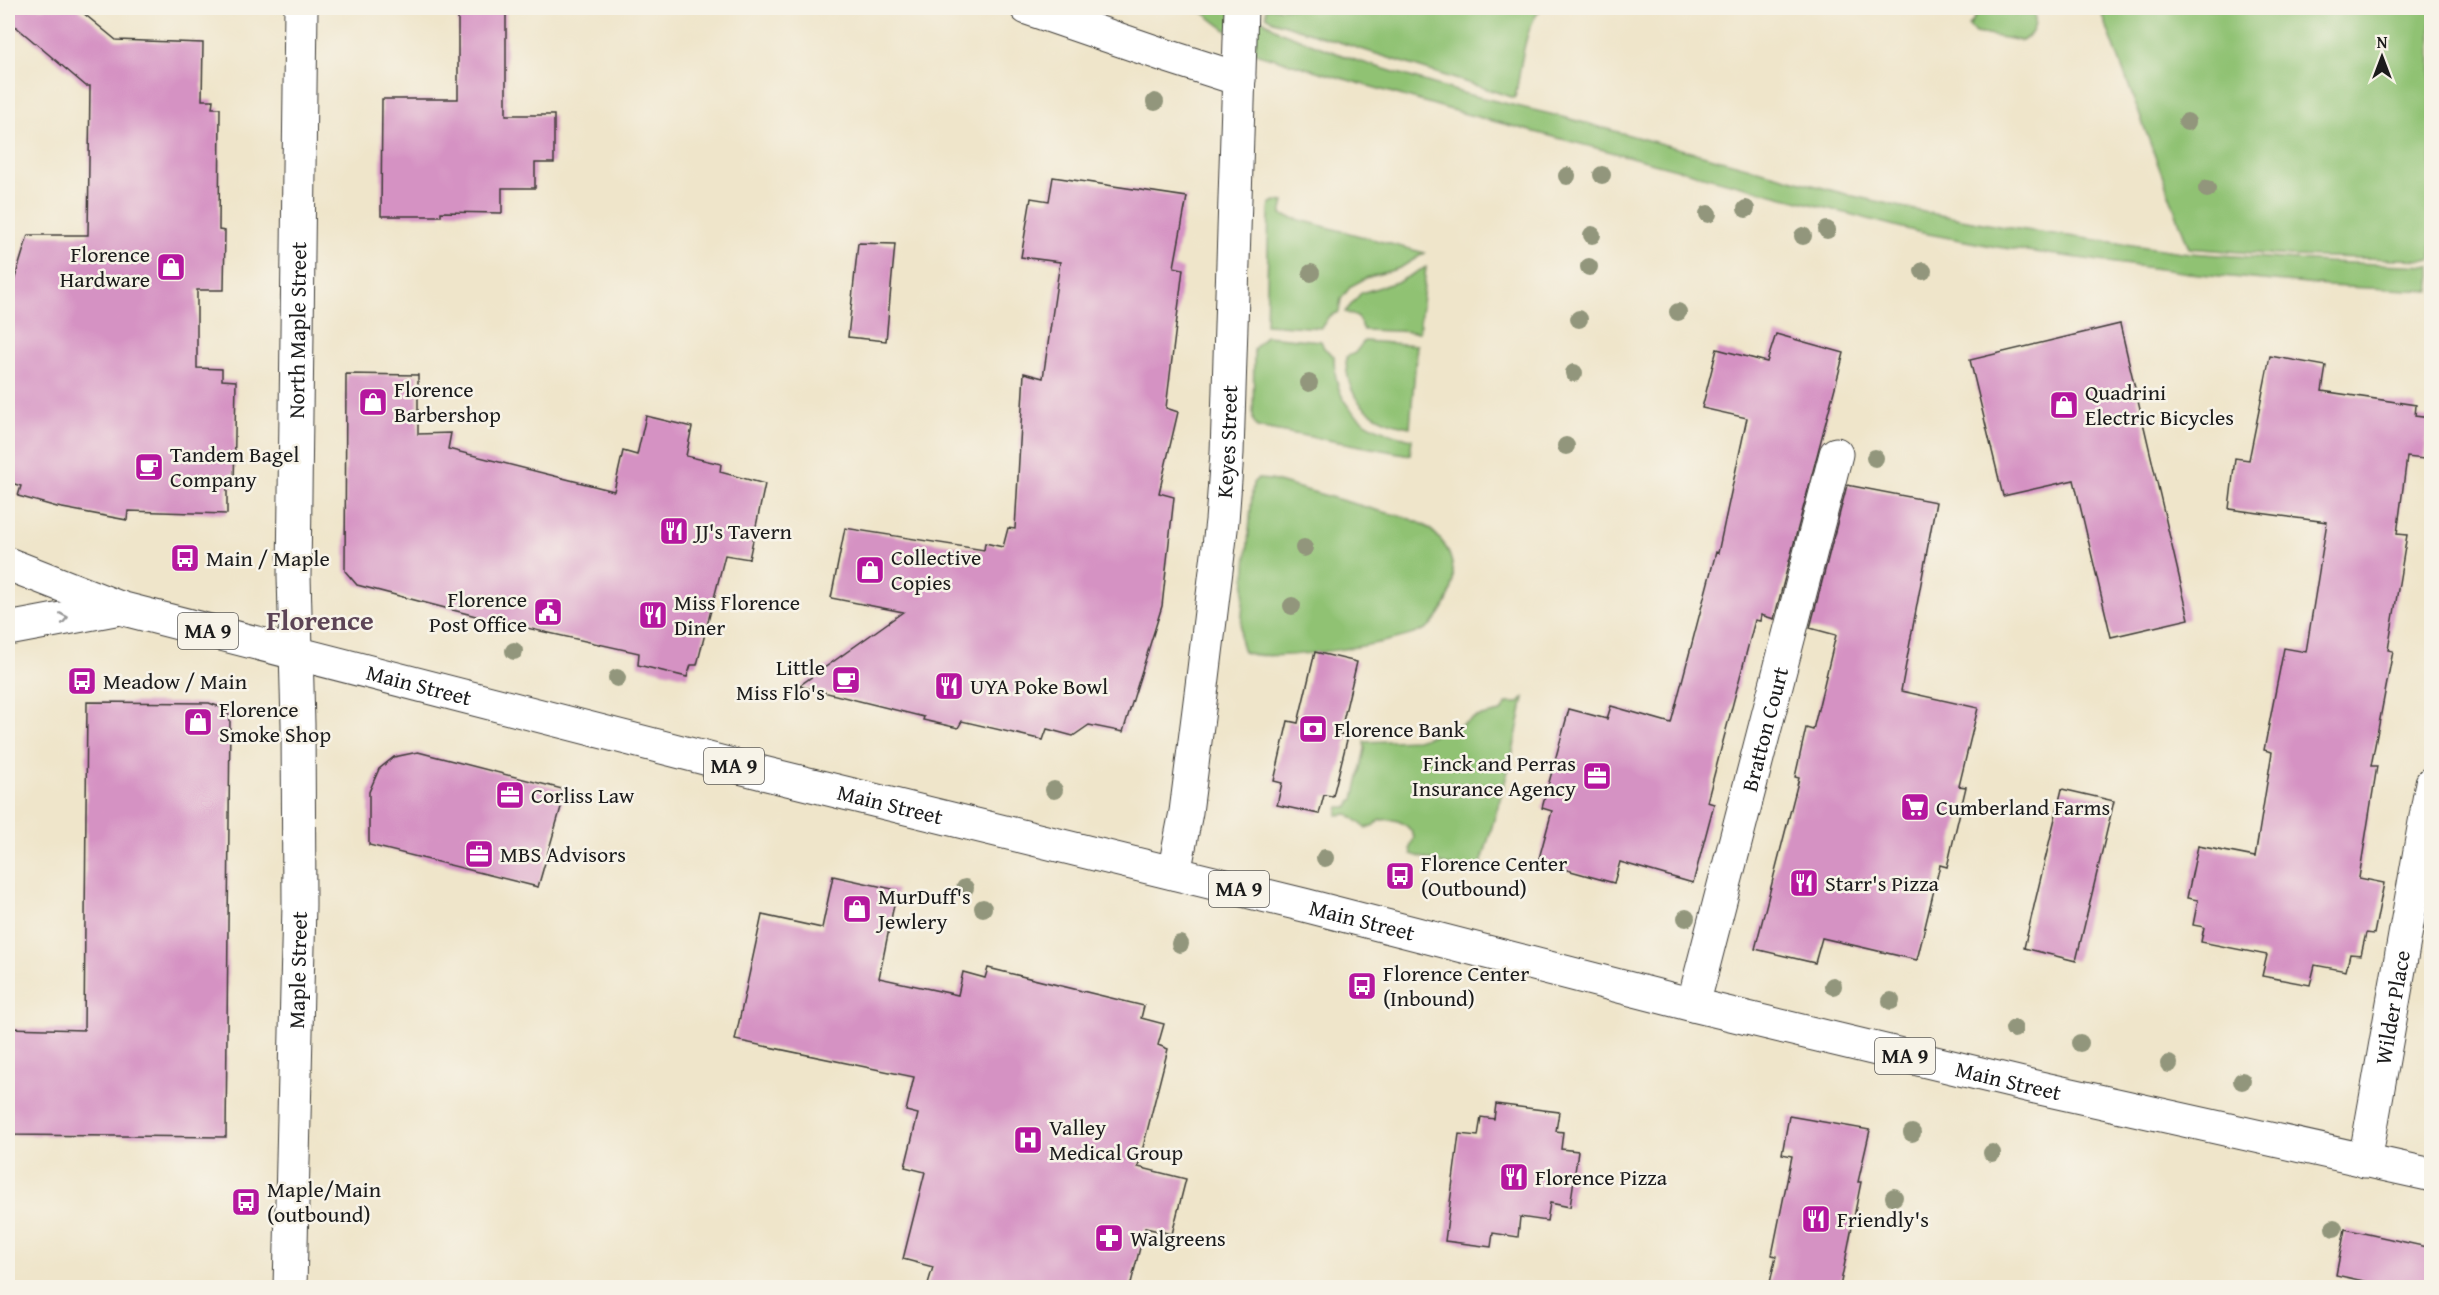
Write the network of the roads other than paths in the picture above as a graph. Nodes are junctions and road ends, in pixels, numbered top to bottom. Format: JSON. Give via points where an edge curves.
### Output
{"nodes":[{"id":1,"x":301,"y":8,"type":"edge"},
{"id":2,"x":1027,"y":8,"type":"edge"},
{"id":3,"x":1241,"y":8,"type":"edge"},
{"id":4,"x":1239,"y":79,"type":"junction"},
{"id":5,"x":1836,"y":454,"type":"dead end"},
{"id":6,"x":8,"y":564,"type":"edge"},
{"id":7,"x":120,"y":608,"type":"junction"},
{"id":8,"x":8,"y":629,"type":"edge"},
{"id":9,"x":296,"y":653,"type":"junction"},
{"id":10,"x":2432,"y":783,"type":"edge"},
{"id":11,"x":1174,"y":873,"type":"junction"},
{"id":12,"x":1693,"y":1005,"type":"junction"},
{"id":13,"x":2365,"y":1161,"type":"junction"},
{"id":14,"x":2432,"y":1175,"type":"edge"},
{"id":15,"x":290,"y":1287,"type":"edge"}],
"edges":[{"from":1,"to":9,"type":"main road","name":"North Maple Street","via":[[294,507]]},
{"from":2,"to":4,"type":"main road"},
{"from":3,"to":4,"type":"main road","name":"Keyes Street"},
{"from":4,"to":11,"type":"main road","name":"Keyes Street","via":[[1222,521],[1186,812]]},
{"from":5,"to":12,"type":"main road","name":"Bratton Court"},
{"from":6,"to":7,"type":"main road","number":"MA 9"},
{"from":8,"to":7,"type":"main road","one_way":true},
{"from":7,"to":9,"type":"main road","number":"MA 9"},
{"from":9,"to":11,"type":"main road","name":"Main Street","number":"MA 9"},
{"from":9,"to":15,"type":"main road","name":"Maple Street","via":[[299,904]]},
{"from":10,"to":13,"type":"main road","name":"Wilder Place"},
{"from":11,"to":12,"type":"main road","name":"Main Street","number":"MA 9"},
{"from":12,"to":13,"type":"main road","name":"Main Street","number":"MA 9"},
{"from":13,"to":14,"type":"main road","name":"Main Street","number":"MA 9"}]}
